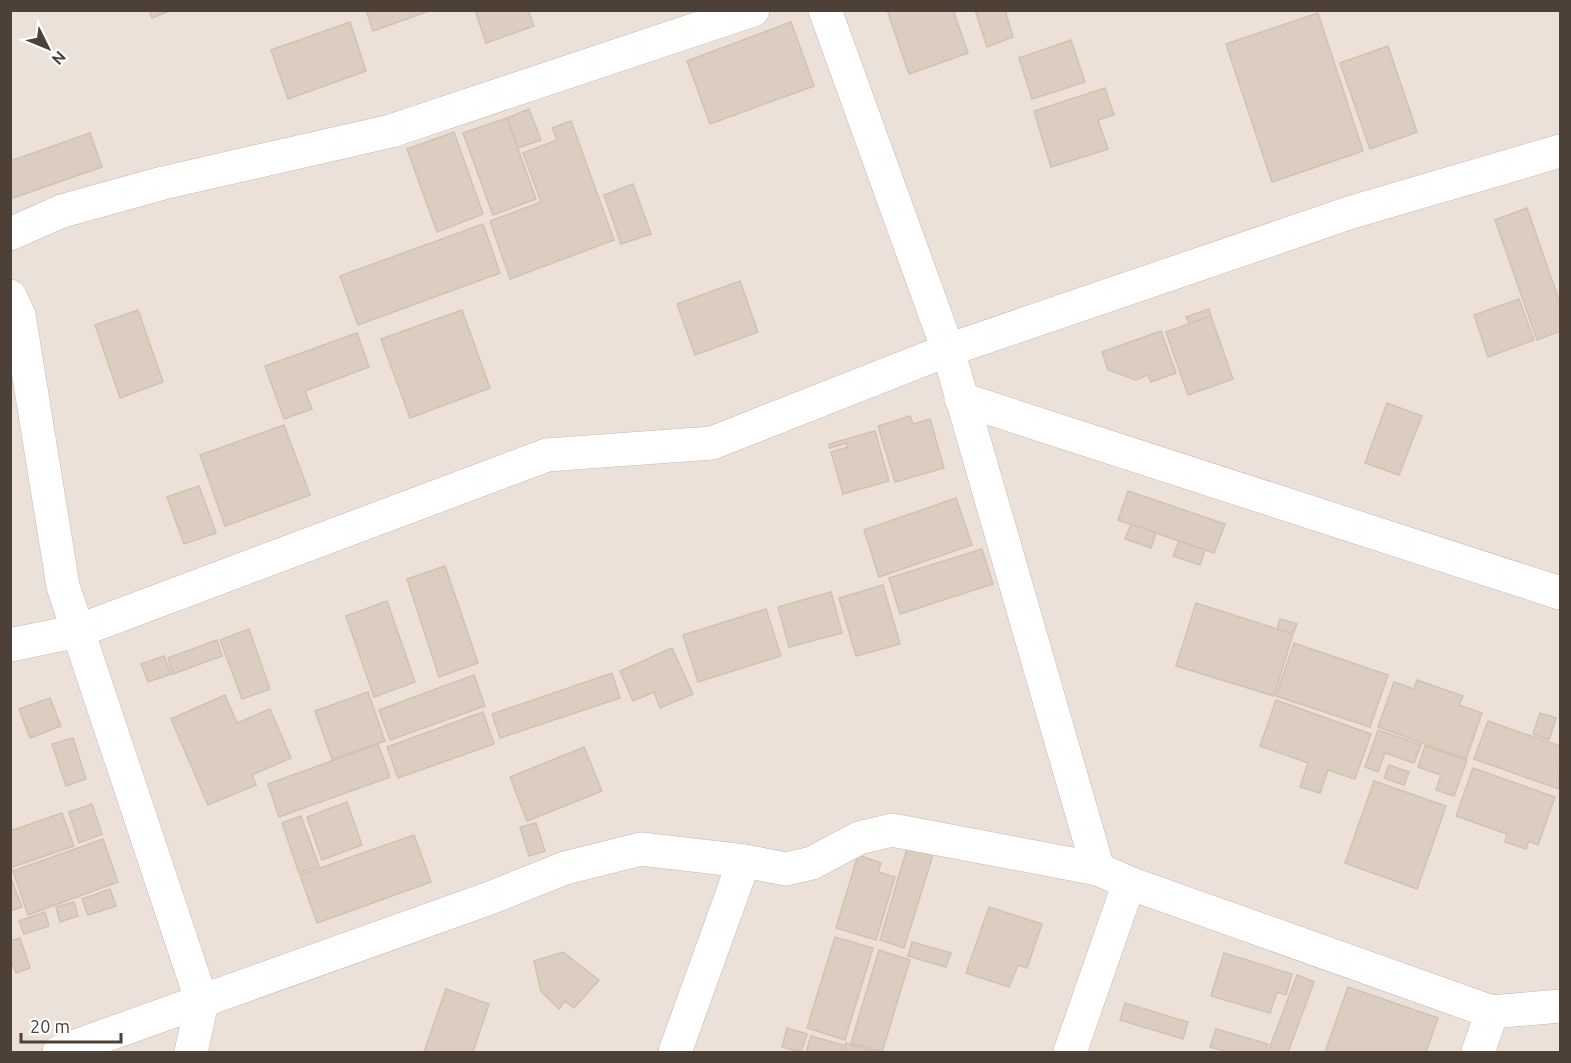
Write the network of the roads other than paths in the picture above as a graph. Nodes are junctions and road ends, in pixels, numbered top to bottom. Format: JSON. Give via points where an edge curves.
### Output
{"nodes":[{"id":1,"x":753,"y":10,"type":"edge"},
{"id":2,"x":825,"y":10,"type":"edge"},
{"id":3,"x":1560,"y":151,"type":"edge"},
{"id":4,"x":10,"y":234,"type":"edge"},
{"id":5,"x":10,"y":297,"type":"edge"},
{"id":6,"x":948,"y":350,"type":"junction"},
{"id":7,"x":960,"y":399,"type":"junction"},
{"id":8,"x":1560,"y":593,"type":"edge"},
{"id":9,"x":78,"y":631,"type":"junction"},
{"id":10,"x":10,"y":645,"type":"edge"},
{"id":11,"x":744,"y":861,"type":"junction"},
{"id":12,"x":1098,"y":869,"type":"junction"},
{"id":13,"x":1129,"y":883,"type":"junction"},
{"id":14,"x":202,"y":1002,"type":"junction"},
{"id":15,"x":1560,"y":1006,"type":"edge"},
{"id":16,"x":1492,"y":1012,"type":"junction"},
{"id":17,"x":59,"y":1053,"type":"edge"},
{"id":18,"x":191,"y":1053,"type":"edge"},
{"id":19,"x":675,"y":1053,"type":"edge"},
{"id":20,"x":1070,"y":1053,"type":"edge"},
{"id":21,"x":1478,"y":1053,"type":"edge"}],
"edges":[{"from":1,"to":4,"type":"street","via":[[391,131],[164,183],[62,211]]},
{"from":2,"to":6,"type":"street"},
{"from":3,"to":6,"type":"street","via":[[1352,212]]},
{"from":5,"to":9,"type":"street","via":[[19,315],[63,586]]},
{"from":6,"to":7,"type":"street"},
{"from":6,"to":9,"type":"street","via":[[712,443],[547,455]]},
{"from":7,"to":8,"type":"street"},
{"from":7,"to":12,"type":"street"},
{"from":9,"to":10,"type":"street"},
{"from":9,"to":14,"type":"street"},
{"from":11,"to":12,"type":"street","via":[[786,869],[812,863],[859,838],[892,830]]},
{"from":11,"to":14,"type":"street","via":[[641,849],[565,868]]},
{"from":11,"to":19,"type":"street"},
{"from":12,"to":13,"type":"street"},
{"from":13,"to":16,"type":"street"},
{"from":13,"to":20,"type":"street"},
{"from":14,"to":17,"type":"street"},
{"from":14,"to":18,"type":"street"},
{"from":15,"to":16,"type":"street"},
{"from":16,"to":21,"type":"street"}]}
